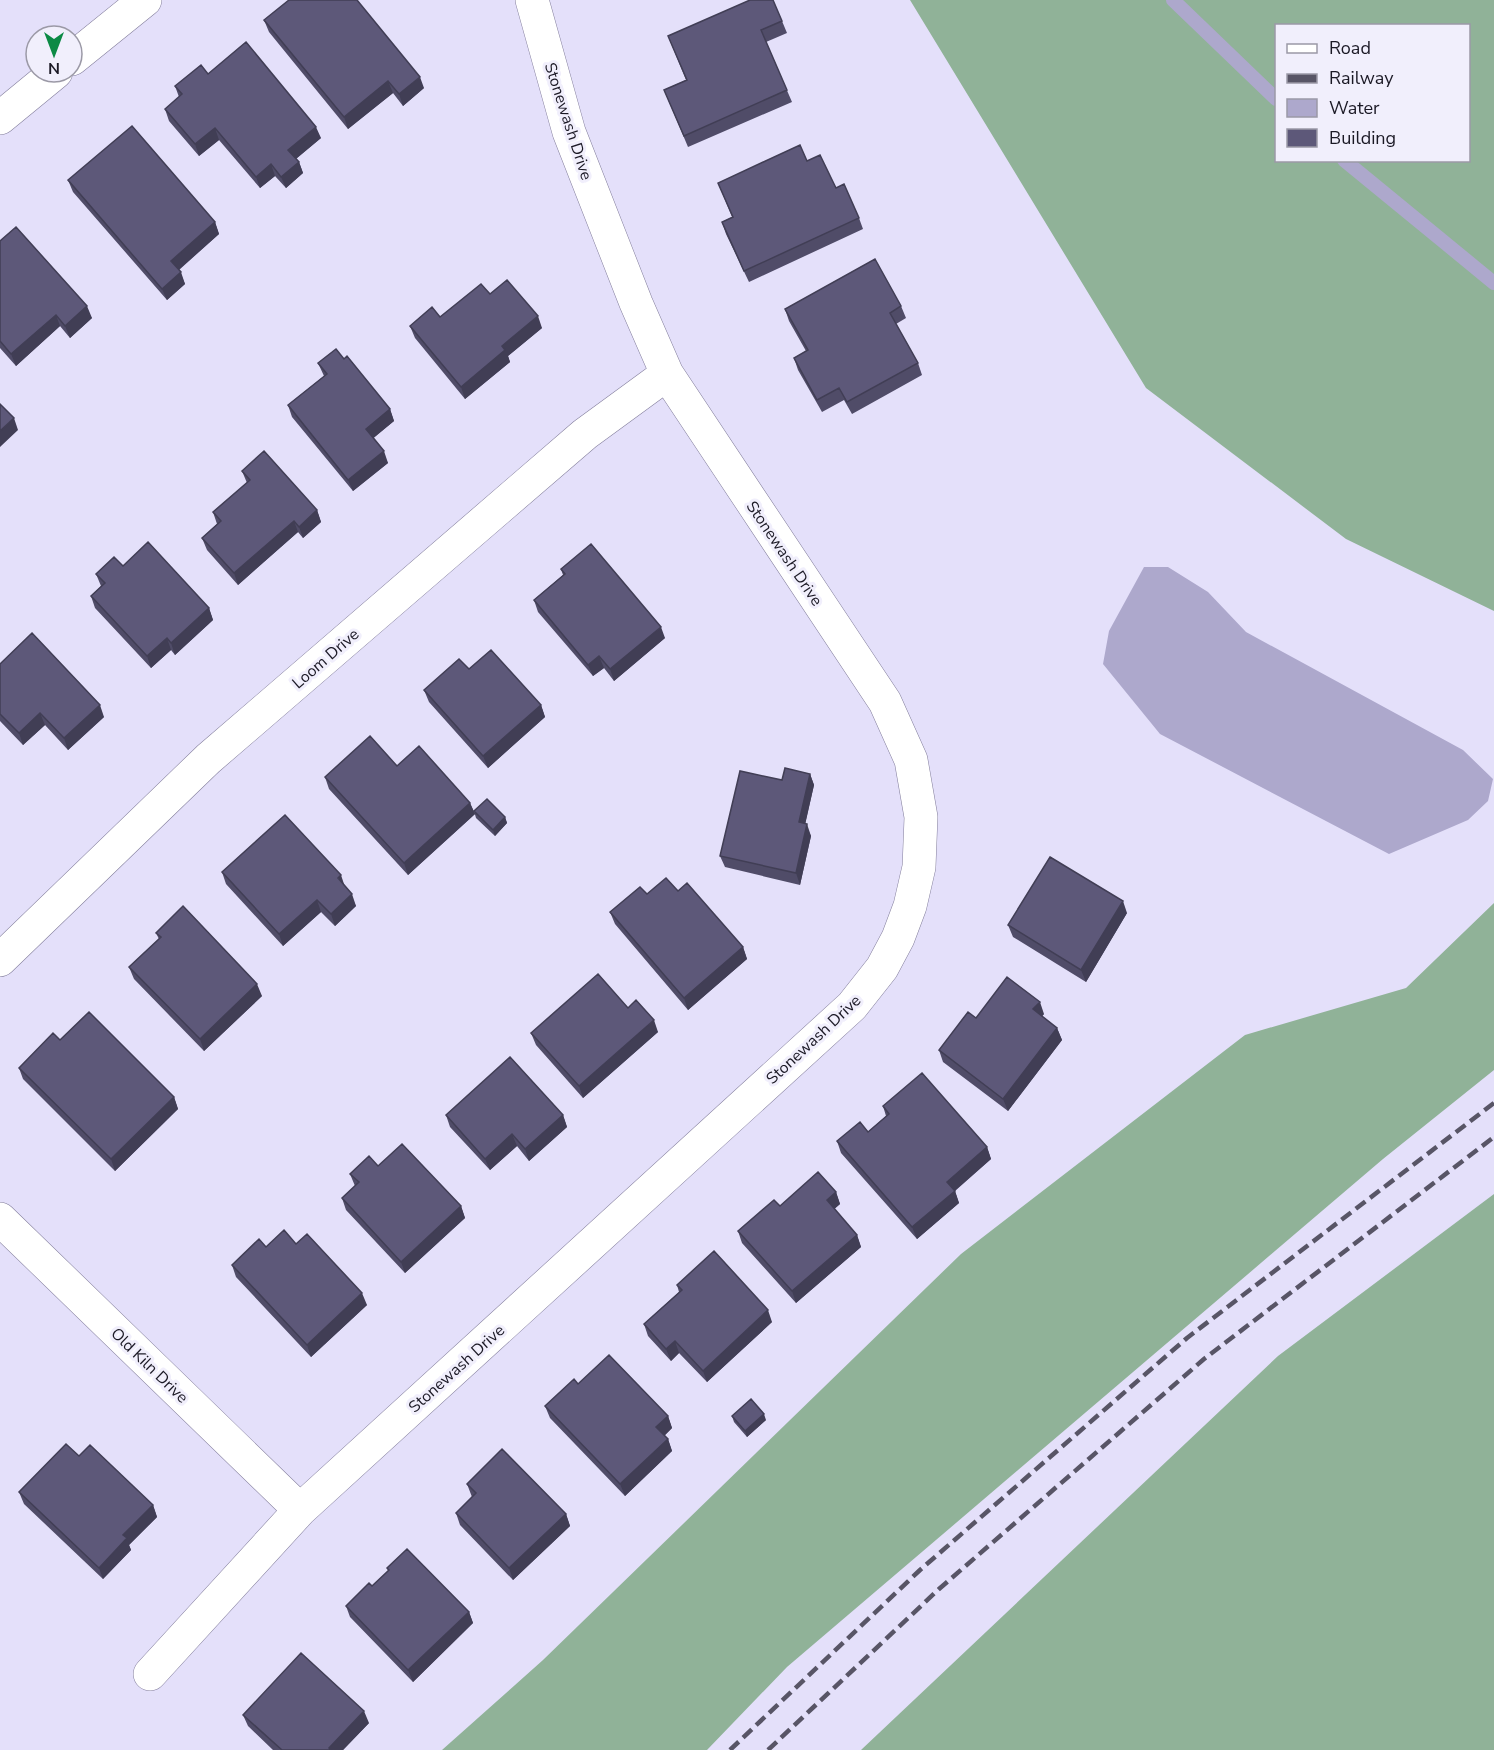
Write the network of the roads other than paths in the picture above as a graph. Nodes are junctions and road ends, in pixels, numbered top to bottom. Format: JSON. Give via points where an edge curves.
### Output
{"nodes":[{"id":1,"x":145,"y":0,"type":"edge"},
{"id":2,"x":531,"y":0,"type":"edge"},
{"id":3,"x":84,"y":49,"type":"edge"},
{"id":4,"x":41,"y":84,"type":"edge"},
{"id":5,"x":0,"y":118,"type":"edge"},
{"id":6,"x":667,"y":374,"type":"junction"},
{"id":7,"x":0,"y":960,"type":"edge"},
{"id":8,"x":0,"y":1219,"type":"edge"},
{"id":9,"x":300,"y":1510,"type":"junction"},
{"id":10,"x":150,"y":1674,"type":"dead end"}],
"edges":[{"from":1,"to":3,"type":"street"},
{"from":2,"to":6,"type":"street","name":"Stonewash Drive","via":[[569,132]]},
{"from":4,"to":5,"type":"street"},
{"from":6,"to":7,"type":"street","name":"Loom Drive","via":[[585,434],[208,759]]},
{"from":6,"to":9,"type":"street","name":"Stonewash Drive","via":[[885,702],[911,760],[921,818],[919,867],[910,906],[882,968],[852,1006]]},
{"from":8,"to":9,"type":"street","name":"Old Kiln Drive"},
{"from":9,"to":10,"type":"street","name":"Stonewash Drive"}]}
